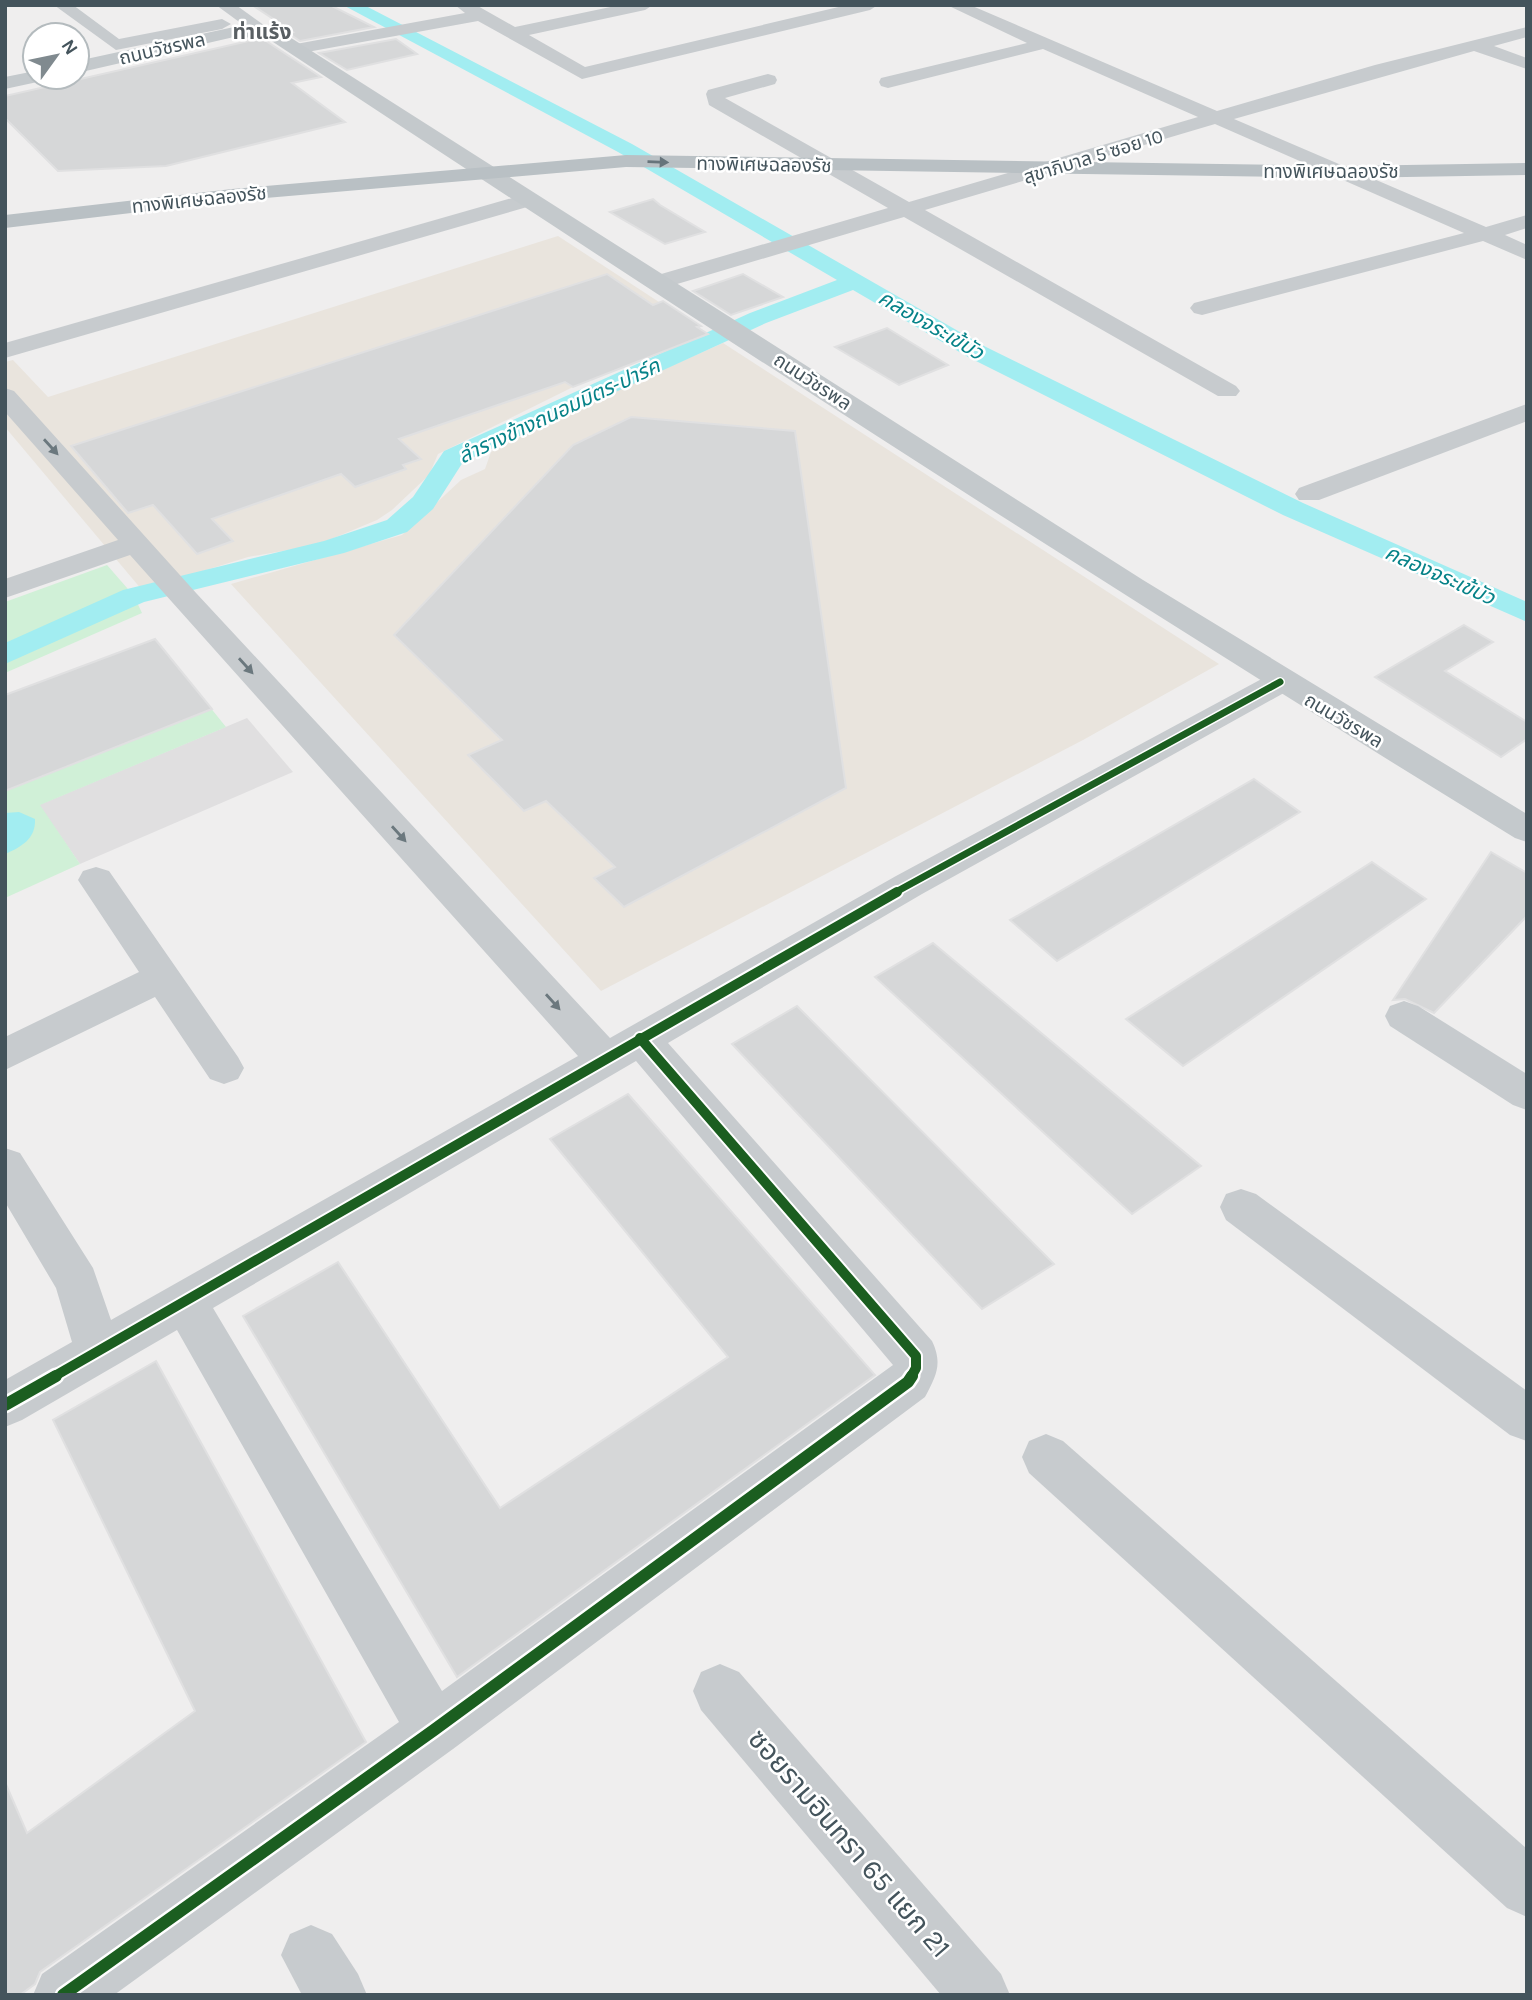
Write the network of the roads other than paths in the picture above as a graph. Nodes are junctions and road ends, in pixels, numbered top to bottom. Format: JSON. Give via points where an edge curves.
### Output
{"nodes":[{"id":1,"x":224,"y":5,"type":"edge"},
{"id":2,"x":463,"y":5,"type":"edge"},
{"id":3,"x":645,"y":5,"type":"edge"},
{"id":4,"x":870,"y":5,"type":"edge"},
{"id":5,"x":955,"y":5,"type":"edge"},
{"id":6,"x":68,"y":6,"type":"edge"},
{"id":7,"x":482,"y":15,"type":"junction"},
{"id":8,"x":222,"y":24,"type":"dead end"},
{"id":9,"x":262,"y":31,"type":"junction"},
{"id":10,"x":514,"y":33,"type":"junction"},
{"id":11,"x":1522,"y":36,"type":"edge"},
{"id":12,"x":1043,"y":44,"type":"junction"},
{"id":13,"x":1475,"y":45,"type":"junction"},
{"id":14,"x":296,"y":49,"type":"junction"},
{"id":15,"x":91,"y":64,"type":"edge"},
{"id":16,"x":1527,"y":64,"type":"edge"},
{"id":17,"x":768,"y":80,"type":"dead end"},
{"id":18,"x":888,"y":82,"type":"dead end"},
{"id":19,"x":1214,"y":119,"type":"junction"},
{"id":20,"x":626,"y":162,"type":"junction"},
{"id":21,"x":1527,"y":169,"type":"edge"},
{"id":22,"x":156,"y":183,"type":"dead end"},
{"id":23,"x":1527,"y":183,"type":"edge"},
{"id":24,"x":526,"y":200,"type":"junction"},
{"id":25,"x":908,"y":209,"type":"junction"},
{"id":26,"x":1527,"y":221,"type":"edge"},
{"id":27,"x":5,"y":222,"type":"edge"},
{"id":28,"x":1485,"y":234,"type":"junction"},
{"id":29,"x":5,"y":236,"type":"edge"},
{"id":30,"x":1527,"y":253,"type":"edge"},
{"id":31,"x":659,"y":282,"type":"junction"},
{"id":32,"x":1202,"y":308,"type":"dead end"},
{"id":33,"x":5,"y":351,"type":"edge"},
{"id":34,"x":1227,"y":391,"type":"dead end"},
{"id":35,"x":5,"y":396,"type":"edge"},
{"id":36,"x":1527,"y":412,"type":"edge"},
{"id":37,"x":1309,"y":494,"type":"dead end"},
{"id":38,"x":137,"y":543,"type":"junction"},
{"id":39,"x":5,"y":589,"type":"edge"},
{"id":40,"x":1280,"y":682,"type":"junction"},
{"id":41,"x":1527,"y":830,"type":"edge"},
{"id":42,"x":96,"y":880,"type":"dead end"},
{"id":43,"x":162,"y":977,"type":"junction"},
{"id":44,"x":1404,"y":1016,"type":"dead end"},
{"id":45,"x":623,"y":1049,"type":"junction"},
{"id":46,"x":5,"y":1055,"type":"edge"},
{"id":47,"x":224,"y":1068,"type":"dead end"},
{"id":48,"x":1527,"y":1094,"type":"edge"},
{"id":49,"x":5,"y":1166,"type":"edge"},
{"id":50,"x":1241,"y":1207,"type":"dead end"},
{"id":51,"x":185,"y":1301,"type":"junction"},
{"id":52,"x":98,"y":1352,"type":"junction"},
{"id":53,"x":5,"y":1405,"type":"edge"},
{"id":54,"x":1527,"y":1419,"type":"edge"},
{"id":55,"x":1045,"y":1457,"type":"dead end"},
{"id":56,"x":720,"y":1691,"type":"dead end"},
{"id":57,"x":434,"y":1730,"type":"junction"},
{"id":58,"x":1527,"y":1888,"type":"edge"},
{"id":59,"x":63,"y":1995,"type":"edge"},
{"id":60,"x":980,"y":1995,"type":"edge"}],
"edges":[{"from":1,"to":9,"type":"street"},
{"from":2,"to":7,"type":"street"},
{"from":3,"to":10,"type":"street"},
{"from":4,"to":10,"type":"street","via":[[584,72],[575,71]]},
{"from":5,"to":12,"type":"street"},
{"from":6,"to":8,"type":"street","via":[[117,46]]},
{"from":7,"to":10,"type":"street"},
{"from":7,"to":14,"type":"street"},
{"from":9,"to":14,"type":"main road","name":"ถนนวัชรพล"},
{"from":9,"to":15,"type":"main road","name":"ถนนวัชรพล","via":[[234,32]]},
{"from":11,"to":13,"type":"street","name":"สุขาภิบาล 5 ซอย 10"},
{"from":12,"to":18,"type":"street"},
{"from":12,"to":19,"type":"street"},
{"from":13,"to":16,"type":"street"},
{"from":13,"to":19,"type":"street","name":"สุขาภิบาล 5 ซอย 10"},
{"from":14,"to":24,"type":"main road","name":"ถนนวัชรพล"},
{"from":17,"to":25,"type":"street","via":[[715,94],[716,101]]},
{"from":19,"to":25,"type":"street","name":"สุขาภิบาล 5 ซอย 10"},
{"from":19,"to":28,"type":"street"},
{"from":20,"to":21,"type":"highway","name":"ทางพิเศษฉลองรัช","one_way":true,"via":[[1346,172]]},
{"from":20,"to":22,"type":"highway","via":[[546,158]]},
{"from":20,"to":27,"type":"highway","name":"ทางพิเศษฉลองรัช","via":[[233,194]]},
{"from":23,"to":29,"type":"highway","name":"ทางพิเศษฉลองรัช","via":[[651,179],[417,191],[226,208]]},
{"from":24,"to":31,"type":"main road","name":"ถนนวัชรพล"},
{"from":24,"to":33,"type":"street"},
{"from":25,"to":31,"type":"street","name":"สุขาภิบาล 5 ซอย 10"},
{"from":25,"to":34,"type":"street"},
{"from":26,"to":28,"type":"street"},
{"from":28,"to":30,"type":"street"},
{"from":28,"to":32,"type":"street"},
{"from":31,"to":40,"type":"main road","name":"ถนนวัชรพล"},
{"from":35,"to":38,"type":"street","one_way":true},
{"from":36,"to":37,"type":"street"},
{"from":38,"to":39,"type":"street"},
{"from":38,"to":45,"type":"street","one_way":true,"via":[[179,592]]},
{"from":40,"to":41,"type":"main road","name":"ถนนวัชรพล"},
{"from":40,"to":45,"type":"street","via":[[909,885]]},
{"from":42,"to":43,"type":"street"},
{"from":43,"to":46,"type":"street"},
{"from":43,"to":47,"type":"street"},
{"from":44,"to":48,"type":"street"},
{"from":45,"to":51,"type":"street"},
{"from":45,"to":57,"type":"street","via":[[916,1356],[916,1368],[908,1382]]},
{"from":49,"to":52,"type":"street","via":[[77,1282]]},
{"from":50,"to":54,"type":"street"},
{"from":51,"to":52,"type":"street"},
{"from":51,"to":57,"type":"street"},
{"from":52,"to":53,"type":"street"},
{"from":55,"to":58,"type":"street"},
{"from":56,"to":60,"type":"street","name":"ซอยรามอินทรา 65 แยก 21"},
{"from":57,"to":59,"type":"street"}]}
